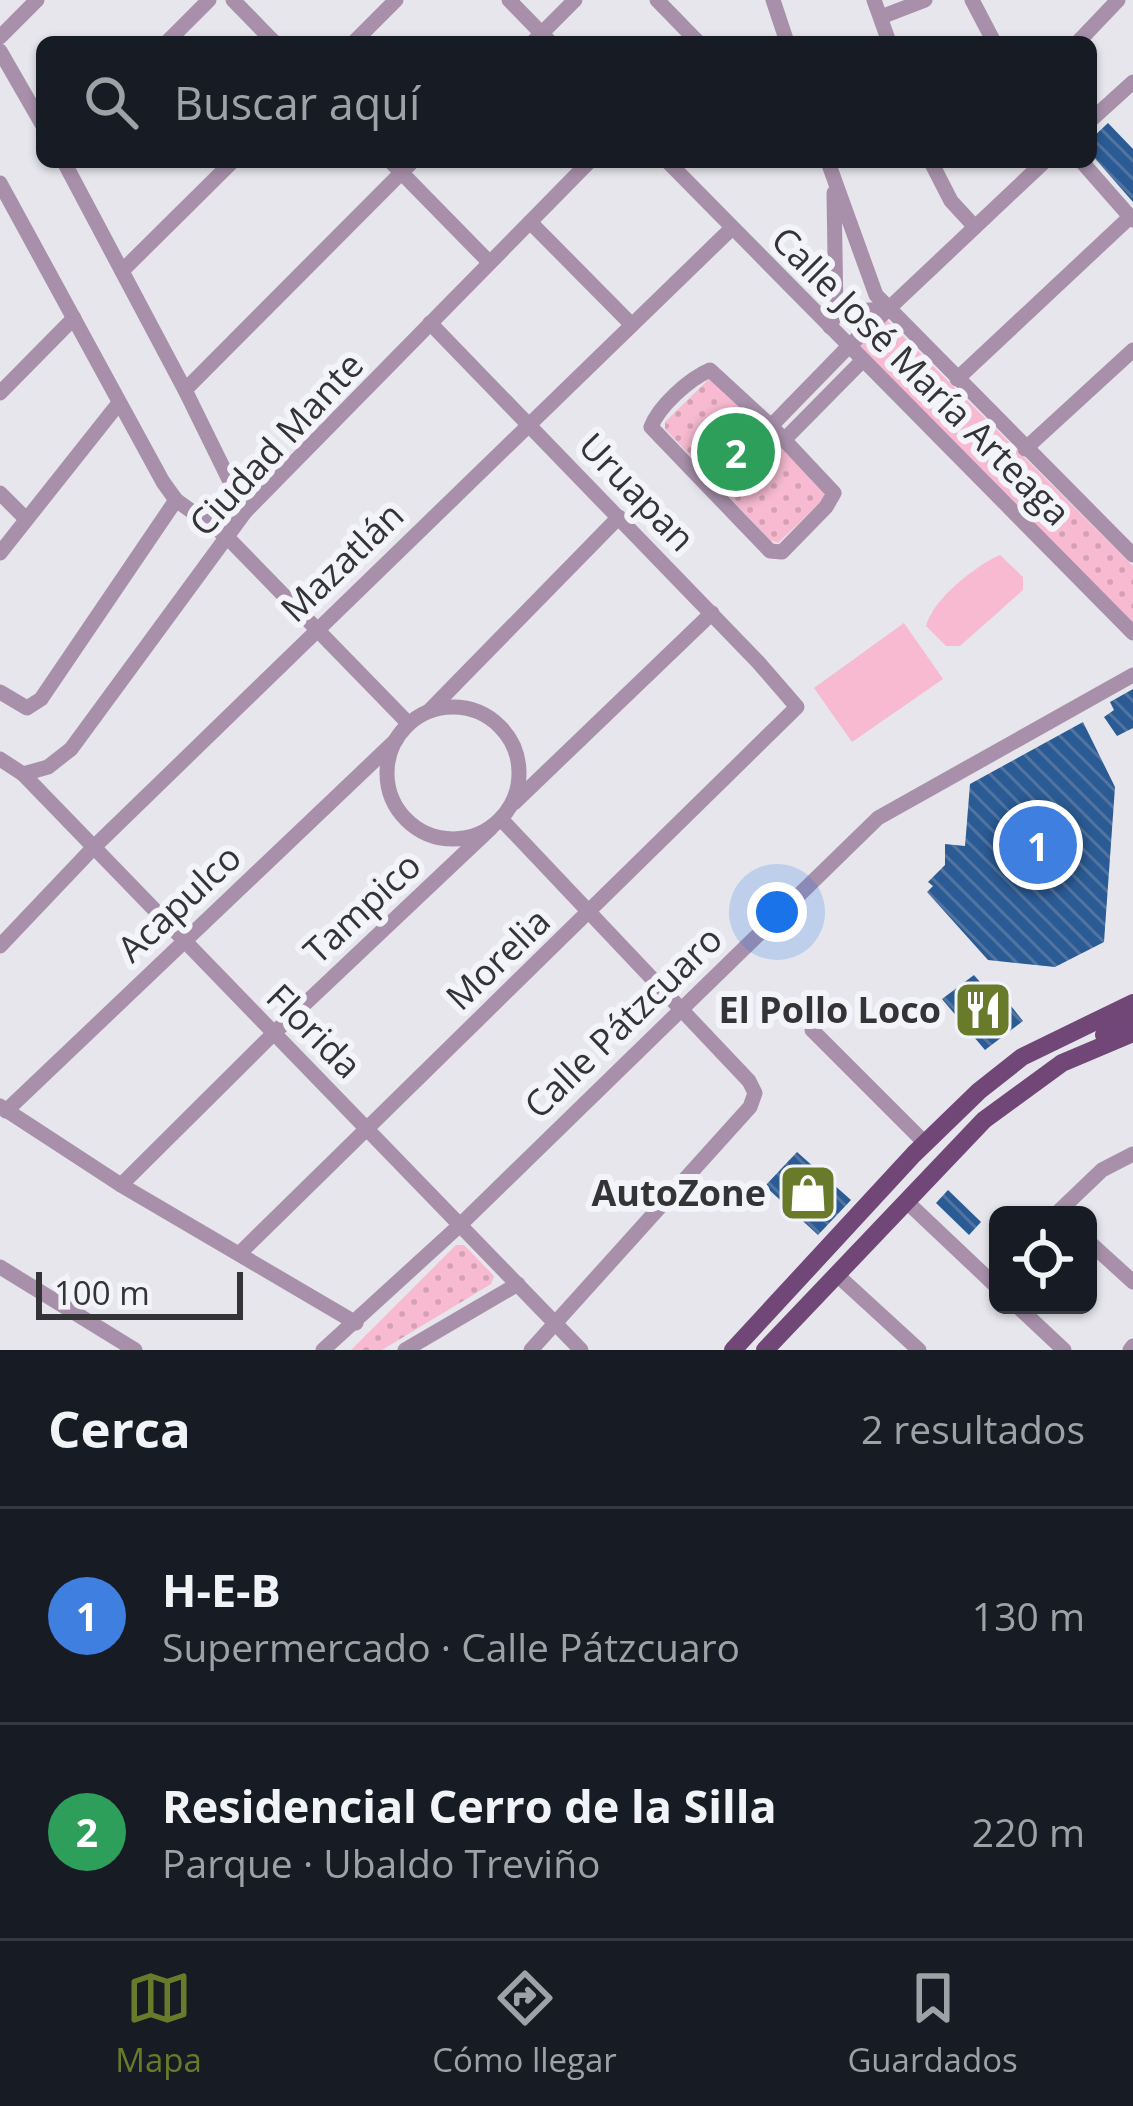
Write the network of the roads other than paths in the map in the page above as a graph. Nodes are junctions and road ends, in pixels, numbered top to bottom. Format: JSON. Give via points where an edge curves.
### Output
{"nodes":[{"id":1,"x":37,"y":0,"type":"edge"},
{"id":2,"x":209,"y":0,"type":"edge"},
{"id":3,"x":233,"y":0,"type":"edge"},
{"id":4,"x":396,"y":0,"type":"edge"},
{"id":5,"x":508,"y":0,"type":"edge"},
{"id":6,"x":575,"y":0,"type":"edge"},
{"id":7,"x":657,"y":0,"type":"edge"},
{"id":8,"x":773,"y":0,"type":"edge"},
{"id":9,"x":874,"y":0,"type":"edge"},
{"id":10,"x":925,"y":0,"type":"edge"},
{"id":11,"x":972,"y":0,"type":"edge"},
{"id":12,"x":1118,"y":0,"type":"edge"},
{"id":13,"x":881,"y":17,"type":"junction"},
{"id":14,"x":173,"y":36,"type":"edge"},
{"id":15,"x":268,"y":36,"type":"edge"},
{"id":16,"x":359,"y":36,"type":"edge"},
{"id":17,"x":538,"y":36,"type":"edge"},
{"id":18,"x":544,"y":36,"type":"edge"},
{"id":19,"x":692,"y":36,"type":"edge"},
{"id":20,"x":785,"y":36,"type":"edge"},
{"id":21,"x":887,"y":36,"type":"edge"},
{"id":22,"x":991,"y":36,"type":"edge"},
{"id":23,"x":1084,"y":36,"type":"edge"},
{"id":24,"x":0,"y":37,"type":"edge"},
{"id":25,"x":0,"y":51,"type":"edge"},
{"id":26,"x":1133,"y":82,"type":"edge"},
{"id":27,"x":36,"y":114,"type":"edge"},
{"id":28,"x":1097,"y":115,"type":"edge"},
{"id":29,"x":67,"y":168,"type":"edge"},
{"id":30,"x":226,"y":168,"type":"edge"},
{"id":31,"x":399,"y":168,"type":"edge"},
{"id":32,"x":403,"y":168,"type":"edge"},
{"id":33,"x":584,"y":168,"type":"edge"},
{"id":34,"x":674,"y":168,"type":"edge"},
{"id":35,"x":829,"y":168,"type":"edge"},
{"id":36,"x":830,"y":168,"type":"edge"},
{"id":37,"x":934,"y":168,"type":"edge"},
{"id":38,"x":1038,"y":168,"type":"edge"},
{"id":39,"x":1087,"y":168,"type":"edge"},
{"id":40,"x":0,"y":183,"type":"edge"},
{"id":41,"x":5,"y":209,"type":"edge"},
{"id":42,"x":1132,"y":218,"type":"edge"},
{"id":43,"x":530,"y":222,"type":"junction"},
{"id":44,"x":975,"y":227,"type":"junction"},
{"id":45,"x":732,"y":228,"type":"junction"},
{"id":46,"x":489,"y":262,"type":"junction"},
{"id":47,"x":122,"y":272,"type":"junction"},
{"id":48,"x":887,"y":309,"type":"junction"},
{"id":49,"x":74,"y":318,"type":"junction"},
{"id":50,"x":833,"y":320,"type":"junction"},
{"id":51,"x":430,"y":323,"type":"junction"},
{"id":52,"x":632,"y":326,"type":"junction"},
{"id":53,"x":849,"y":346,"type":"junction"},
{"id":54,"x":1133,"y":350,"type":"edge"},
{"id":55,"x":862,"y":360,"type":"junction"},
{"id":56,"x":957,"y":379,"type":"junction"},
{"id":57,"x":185,"y":390,"type":"junction"},
{"id":58,"x":0,"y":393,"type":"edge"},
{"id":59,"x":119,"y":403,"type":"junction"},
{"id":60,"x":530,"y":424,"type":"junction"},
{"id":61,"x":771,"y":426,"type":"junction"},
{"id":62,"x":784,"y":440,"type":"junction"},
{"id":63,"x":1025,"y":448,"type":"junction"},
{"id":64,"x":0,"y":493,"type":"edge"},
{"id":65,"x":176,"y":500,"type":"junction"},
{"id":66,"x":245,"y":512,"type":"junction"},
{"id":67,"x":619,"y":517,"type":"junction"},
{"id":68,"x":26,"y":519,"type":"junction"},
{"id":69,"x":226,"y":536,"type":"junction"},
{"id":70,"x":0,"y":553,"type":"edge"},
{"id":71,"x":1133,"y":555,"type":"edge"},
{"id":72,"x":712,"y":614,"type":"junction"},
{"id":73,"x":317,"y":628,"type":"junction"},
{"id":74,"x":1133,"y":632,"type":"edge"},
{"id":75,"x":1133,"y":675,"type":"edge"},
{"id":76,"x":0,"y":692,"type":"edge"},
{"id":77,"x":797,"y":707,"type":"joint"},
{"id":78,"x":428,"y":712,"type":"junction"},
{"id":79,"x":410,"y":724,"type":"junction"},
{"id":80,"x":396,"y":740,"type":"junction"},
{"id":81,"x":0,"y":759,"type":"edge"},
{"id":82,"x":23,"y":774,"type":"junction"},
{"id":83,"x":512,"y":805,"type":"junction"},
{"id":84,"x":495,"y":824,"type":"junction"},
{"id":85,"x":94,"y":847,"type":"junction"},
{"id":86,"x":589,"y":913,"type":"junction"},
{"id":87,"x":183,"y":939,"type":"junction"},
{"id":88,"x":0,"y":946,"type":"edge"},
{"id":89,"x":1133,"y":1003,"type":"edge"},
{"id":90,"x":680,"y":1007,"type":"junction"},
{"id":91,"x":1133,"y":1017,"type":"edge"},
{"id":92,"x":812,"y":1030,"type":"dead end"},
{"id":93,"x":274,"y":1033,"type":"junction"},
{"id":94,"x":1133,"y":1033,"type":"edge"},
{"id":95,"x":1101,"y":1046,"type":"junction"},
{"id":96,"x":3,"y":1109,"type":"edge"},
{"id":97,"x":368,"y":1128,"type":"junction"},
{"id":98,"x":932,"y":1136,"type":"junction"},
{"id":99,"x":962,"y":1142,"type":"junction"},
{"id":100,"x":1133,"y":1154,"type":"edge"},
{"id":101,"x":122,"y":1185,"type":"junction"},
{"id":102,"x":905,"y":1201,"type":"junction"},
{"id":103,"x":1065,"y":1206,"type":"edge"},
{"id":104,"x":460,"y":1225,"type":"junction"},
{"id":105,"x":1097,"y":1249,"type":"edge"},
{"id":106,"x":240,"y":1253,"type":"junction"},
{"id":107,"x":0,"y":1268,"type":"edge"},
{"id":108,"x":836,"y":1274,"type":"junction"},
{"id":109,"x":989,"y":1280,"type":"edge"},
{"id":110,"x":1133,"y":1282,"type":"edge"},
{"id":111,"x":518,"y":1284,"type":"junction"},
{"id":112,"x":1026,"y":1314,"type":"edge"},
{"id":113,"x":555,"y":1322,"type":"junction"},
{"id":114,"x":356,"y":1323,"type":"junction"},
{"id":115,"x":913,"y":1347,"type":"edge"},
{"id":116,"x":135,"y":1350,"type":"edge"},
{"id":117,"x":323,"y":1350,"type":"edge"},
{"id":118,"x":405,"y":1350,"type":"edge"},
{"id":119,"x":531,"y":1350,"type":"edge"},
{"id":120,"x":581,"y":1350,"type":"edge"},
{"id":121,"x":733,"y":1350,"type":"edge"},
{"id":122,"x":765,"y":1350,"type":"edge"},
{"id":123,"x":1064,"y":1350,"type":"edge"}],
"edges":[{"from":1,"to":24,"type":"street"},
{"from":2,"to":14,"type":"street"},
{"from":3,"to":15,"type":"street"},
{"from":4,"to":16,"type":"street"},
{"from":5,"to":17,"type":"street"},
{"from":6,"to":18,"type":"street"},
{"from":7,"to":19,"type":"street"},
{"from":8,"to":20,"type":"street"},
{"from":9,"to":13,"type":"street"},
{"from":10,"to":13,"type":"street"},
{"from":11,"to":22,"type":"street"},
{"from":12,"to":23,"type":"street"},
{"from":13,"to":21,"type":"street"},
{"from":25,"to":27,"type":"street"},
{"from":26,"to":28,"type":"street"},
{"from":29,"to":47,"type":"street"},
{"from":30,"to":47,"type":"street"},
{"from":31,"to":57,"type":"street"},
{"from":32,"to":46,"type":"street"},
{"from":33,"to":43,"type":"street","name":"Ciudad Mante"},
{"from":34,"to":45,"type":"street","name":"Calle José María Arteaga"},
{"from":35,"to":50,"type":"street"},
{"from":36,"to":48,"type":"street","name":"Calle José María Arteaga","via":[[872,289]]},
{"from":37,"to":44,"type":"street"},
{"from":38,"to":44,"type":"street"},
{"from":39,"to":42,"type":"street"},
{"from":40,"to":41,"type":"street"},
{"from":41,"to":49,"type":"street"},
{"from":42,"to":56,"type":"street"},
{"from":43,"to":46,"type":"street","name":"Ciudad Mante"},
{"from":43,"to":52,"type":"street"},
{"from":44,"to":48,"type":"street"},
{"from":45,"to":50,"type":"street","name":"Calle José María Arteaga"},
{"from":45,"to":52,"type":"street","name":"Mazatlán"},
{"from":46,"to":51,"type":"street","name":"Ciudad Mante"},
{"from":47,"to":57,"type":"street"},
{"from":48,"to":50,"type":"street"},
{"from":48,"to":53,"type":"street"},
{"from":48,"to":56,"type":"street","name":"Calle José María Arteaga"},
{"from":49,"to":58,"type":"street"},
{"from":49,"to":59,"type":"street"},
{"from":50,"to":53,"type":"street","name":"Calle José María Arteaga"},
{"from":51,"to":60,"type":"street","name":"Uruapan"},
{"from":51,"to":66,"type":"street","name":"Ciudad Mante"},
{"from":52,"to":60,"type":"street","name":"Mazatlán"},
{"from":53,"to":55,"type":"street","name":"Calle José María Arteaga"},
{"from":53,"to":61,"type":"street"},
{"from":54,"to":63,"type":"street"},
{"from":55,"to":62,"type":"street"},
{"from":55,"to":74,"type":"street","name":"Calle José María Arteaga"},
{"from":56,"to":63,"type":"street","name":"Calle José María Arteaga"},
{"from":57,"to":66,"type":"street"},
{"from":59,"to":65,"type":"street"},
{"from":59,"to":68,"type":"street"},
{"from":60,"to":67,"type":"street","name":"Uruapan"},
{"from":60,"to":73,"type":"street","name":"Mazatlán"},
{"from":61,"to":62,"type":"street"},
{"from":61,"to":62,"type":"street","via":[[710,370],[652,427],[777,554],[834,493]]},
{"from":63,"to":71,"type":"street","name":"Calle José María Arteaga"},
{"from":64,"to":68,"type":"street"},
{"from":65,"to":69,"type":"street"},
{"from":65,"to":76,"type":"street","via":[[41,699],[27,708]]},
{"from":66,"to":69,"type":"street","name":"Ciudad Mante"},
{"from":67,"to":72,"type":"street","name":"Uruapan"},
{"from":67,"to":78,"type":"street"},
{"from":68,"to":70,"type":"street"},
{"from":69,"to":73,"type":"street"},
{"from":69,"to":82,"type":"street","name":"Ciudad Mante","via":[[71,749]]},
{"from":72,"to":77,"type":"street","name":"Uruapan"},
{"from":72,"to":83,"type":"street"},
{"from":73,"to":79,"type":"street"},
{"from":73,"to":85,"type":"street","name":"Mazatlán"},
{"from":75,"to":90,"type":"street","name":"Calle Pátzcuaro","via":[[878,818]]},
{"from":77,"to":86,"type":"street","name":"Morelia"},
{"from":78,"to":79,"type":"street"},
{"from":78,"to":83,"type":"street","via":[[468,708],[503,729],[519,765]]},
{"from":79,"to":80,"type":"street"},
{"from":80,"to":84,"type":"street","via":[[387,774],[408,822],[457,839]]},
{"from":80,"to":87,"type":"street","name":"Acapulco"},
{"from":81,"to":82,"type":"street","name":"Florida"},
{"from":82,"to":85,"type":"street","name":"Florida"},
{"from":83,"to":84,"type":"street"},
{"from":84,"to":86,"type":"street"},
{"from":84,"to":93,"type":"street","name":"Tampico"},
{"from":85,"to":87,"type":"street","name":"Florida"},
{"from":85,"to":88,"type":"street","name":"Mazatlán"},
{"from":86,"to":90,"type":"street"},
{"from":86,"to":97,"type":"street","name":"Morelia"},
{"from":87,"to":93,"type":"street","name":"Florida"},
{"from":87,"to":96,"type":"street","name":"Acapulco"},
{"from":89,"to":98,"type":"main road","via":[[1022,1057]]},
{"from":90,"to":104,"type":"street","name":"Calle Pátzcuaro"},
{"from":90,"to":113,"type":"street","via":[[749,1081],[750,1107]]},
{"from":91,"to":95,"type":"main road","via":[[1105,1034]]},
{"from":92,"to":98,"type":"street"},
{"from":93,"to":97,"type":"street","name":"Florida"},
{"from":93,"to":101,"type":"street","name":"Tampico"},
{"from":94,"to":95,"type":"main road"},
{"from":95,"to":99,"type":"main road","via":[[1031,1083]]},
{"from":96,"to":101,"type":"street"},
{"from":97,"to":104,"type":"street","name":"Florida"},
{"from":97,"to":106,"type":"street","name":"Morelia"},
{"from":98,"to":99,"type":"main road"},
{"from":98,"to":102,"type":"main road","via":[[928,1162]]},
{"from":98,"to":121,"type":"main road"},
{"from":99,"to":102,"type":"main road"},
{"from":100,"to":103,"type":"street","via":[[1102,1169]]},
{"from":101,"to":106,"type":"street"},
{"from":102,"to":108,"type":"main road"},
{"from":102,"to":109,"type":"street"},
{"from":104,"to":111,"type":"street","name":"Florida"},
{"from":104,"to":114,"type":"street","name":"Calle Pátzcuaro"},
{"from":105,"to":110,"type":"street"},
{"from":106,"to":114,"type":"street"},
{"from":107,"to":116,"type":"street"},
{"from":108,"to":115,"type":"street"},
{"from":108,"to":122,"type":"main road"},
{"from":111,"to":113,"type":"street","name":"Florida"},
{"from":111,"to":118,"type":"street"},
{"from":112,"to":123,"type":"street"},
{"from":113,"to":119,"type":"street"},
{"from":113,"to":120,"type":"street","name":"Florida"},
{"from":114,"to":117,"type":"street","name":"Calle Pátzcuaro"}]}
